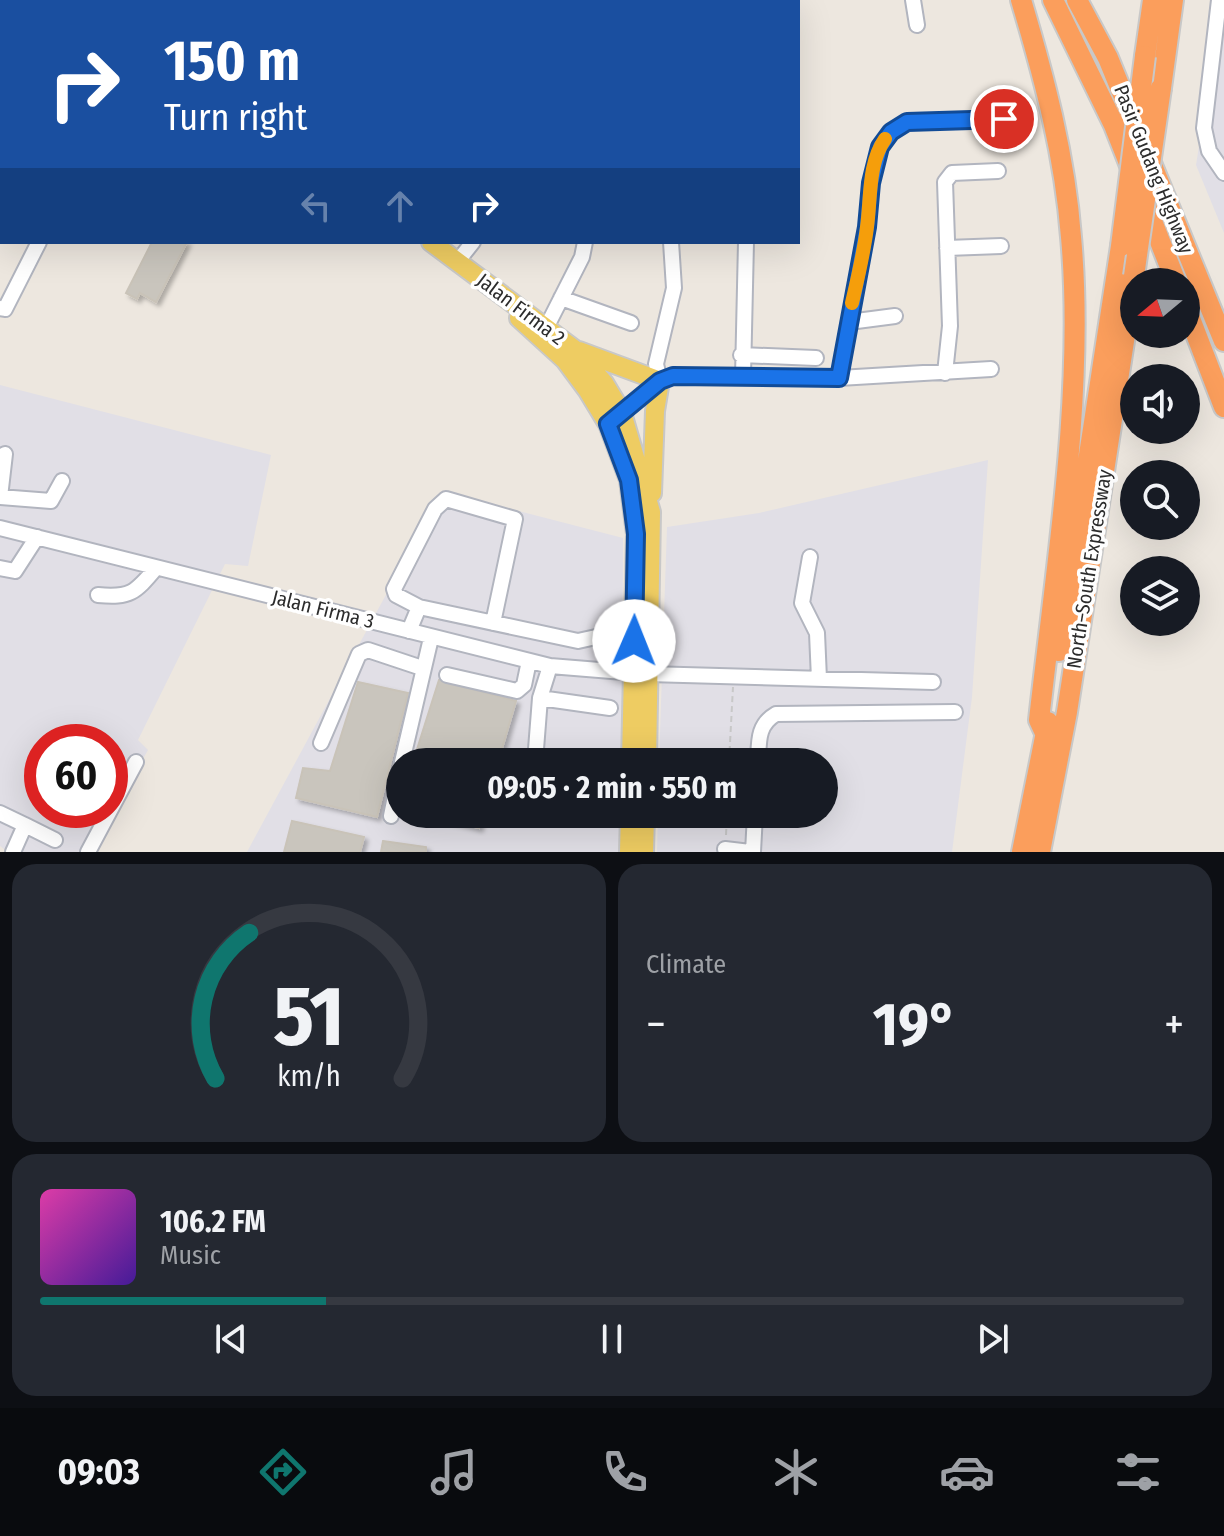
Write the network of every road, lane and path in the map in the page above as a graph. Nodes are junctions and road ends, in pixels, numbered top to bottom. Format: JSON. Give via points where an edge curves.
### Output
{"nodes":[{"id":1,"x":913,"y":0,"type":"edge"},
{"id":2,"x":1021,"y":0,"type":"edge"},
{"id":3,"x":1053,"y":0,"type":"edge"},
{"id":4,"x":1077,"y":0,"type":"edge"},
{"id":5,"x":1089,"y":0,"type":"edge"},
{"id":6,"x":1153,"y":0,"type":"edge"},
{"id":7,"x":1173,"y":0,"type":"edge"},
{"id":8,"x":1219,"y":0,"type":"edge"},
{"id":9,"x":917,"y":25,"type":"dead end"},
{"id":10,"x":1108,"y":58,"type":"junction"},
{"id":11,"x":1004,"y":119,"type":"dead end"},
{"id":12,"x":1222,"y":166,"type":"edge"},
{"id":13,"x":998,"y":171,"type":"dead end"},
{"id":14,"x":38,"y":244,"type":"edge"},
{"id":15,"x":434,"y":244,"type":"edge"},
{"id":16,"x":471,"y":244,"type":"edge"},
{"id":17,"x":585,"y":244,"type":"edge"},
{"id":18,"x":671,"y":244,"type":"edge"},
{"id":19,"x":746,"y":244,"type":"edge"},
{"id":20,"x":1001,"y":246,"type":"dead end"},
{"id":21,"x":947,"y":248,"type":"junction"},
{"id":22,"x":457,"y":262,"type":"junction"},
{"id":23,"x":1170,"y":268,"type":"edge"},
{"id":24,"x":561,"y":298,"type":"junction"},
{"id":25,"x":0,"y":308,"type":"edge"},
{"id":26,"x":895,"y":316,"type":"dead end"},
{"id":27,"x":849,"y":322,"type":"junction"},
{"id":28,"x":631,"y":323,"type":"dead end"},
{"id":29,"x":544,"y":332,"type":"junction"},
{"id":30,"x":1222,"y":335,"type":"edge"},
{"id":31,"x":1200,"y":344,"type":"edge"},
{"id":32,"x":574,"y":349,"type":"junction"},
{"id":33,"x":741,"y":355,"type":"junction"},
{"id":34,"x":816,"y":358,"type":"dead end"},
{"id":35,"x":991,"y":369,"type":"dead end"},
{"id":36,"x":945,"y":373,"type":"junction"},
{"id":37,"x":743,"y":376,"type":"junction"},
{"id":38,"x":839,"y":378,"type":"junction"},
{"id":39,"x":660,"y":381,"type":"junction"},
{"id":40,"x":1224,"y":407,"type":"edge"},
{"id":41,"x":615,"y":418,"type":"junction"},
{"id":42,"x":5,"y":454,"type":"dead end"},
{"id":43,"x":62,"y":481,"type":"dead end"},
{"id":44,"x":0,"y":497,"type":"edge"},
{"id":45,"x":651,"y":512,"type":"junction"},
{"id":46,"x":0,"y":528,"type":"edge"},
{"id":47,"x":37,"y":537,"type":"junction"},
{"id":48,"x":810,"y":557,"type":"dead end"},
{"id":49,"x":0,"y":568,"type":"edge"},
{"id":50,"x":156,"y":568,"type":"junction"},
{"id":51,"x":98,"y":595,"type":"dead end"},
{"id":52,"x":419,"y":607,"type":"junction"},
{"id":53,"x":493,"y":623,"type":"junction"},
{"id":54,"x":409,"y":631,"type":"junction"},
{"id":55,"x":605,"y":635,"type":"dead end"},
{"id":56,"x":431,"y":638,"type":"junction"},
{"id":57,"x":529,"y":661,"type":"junction"},
{"id":58,"x":550,"y":666,"type":"junction"},
{"id":59,"x":422,"y":668,"type":"junction"},
{"id":60,"x":641,"y":673,"type":"junction"},
{"id":61,"x":447,"y":675,"type":"dead end"},
{"id":62,"x":733,"y":676,"type":"junction"},
{"id":63,"x":819,"y":679,"type":"junction"},
{"id":64,"x":933,"y":682,"type":"dead end"},
{"id":65,"x":540,"y":698,"type":"junction"},
{"id":66,"x":610,"y":708,"type":"dead end"},
{"id":67,"x":955,"y":712,"type":"dead end"},
{"id":68,"x":1046,"y":735,"type":"junction"},
{"id":69,"x":321,"y":743,"type":"dead end"},
{"id":70,"x":405,"y":748,"type":"edge"},
{"id":71,"x":536,"y":748,"type":"edge"},
{"id":72,"x":633,"y":748,"type":"edge"},
{"id":73,"x":646,"y":748,"type":"edge"},
{"id":74,"x":730,"y":748,"type":"edge"},
{"id":75,"x":759,"y":748,"type":"edge"},
{"id":76,"x":136,"y":762,"type":"dead end"},
{"id":77,"x":0,"y":813,"type":"edge"},
{"id":78,"x":24,"y":825,"type":"edge"},
{"id":79,"x":24,"y":827,"type":"edge"},
{"id":80,"x":31,"y":828,"type":"edge"},
{"id":81,"x":630,"y":828,"type":"edge"},
{"id":82,"x":645,"y":828,"type":"edge"},
{"id":83,"x":726,"y":828,"type":"edge"},
{"id":84,"x":754,"y":828,"type":"edge"},
{"id":85,"x":55,"y":840,"type":"dead end"},
{"id":86,"x":725,"y":849,"type":"joint"},
{"id":87,"x":13,"y":852,"type":"edge"},
{"id":88,"x":88,"y":852,"type":"edge"},
{"id":89,"x":629,"y":852,"type":"edge"},
{"id":90,"x":644,"y":852,"type":"edge"},
{"id":91,"x":751,"y":852,"type":"edge"},
{"id":92,"x":1022,"y":852,"type":"edge"},
{"id":93,"x":1040,"y":852,"type":"edge"}],
"edges":[{"from":1,"to":9,"type":"street"},
{"from":2,"to":68,"type":"highway","via":[[1052,111],[1072,251],[1070,408],[1039,720]]},
{"from":3,"to":23,"type":"highway","name":"Pasir Gudang Highway","via":[[1114,125]]},
{"from":4,"to":10,"type":"highway","name":"Pasir Gudang Highway"},
{"from":5,"to":10,"type":"street"},
{"from":6,"to":68,"type":"highway","name":"North–South Expressway","bridge":true},
{"from":7,"to":93,"type":"highway","name":"North–South Expressway","bridge":true,"via":[[1067,712]]},
{"from":8,"to":12,"type":"street","via":[[1204,128],[1209,151]]},
{"from":10,"to":30,"type":"highway","name":"Pasir Gudang Highway"},
{"from":11,"to":27,"type":"street","via":[[907,122],[891,132],[880,147],[871,183]]},
{"from":13,"to":21,"type":"street","via":[[952,173],[945,182]]},
{"from":14,"to":25,"type":"street","via":[[5,309]]},
{"from":15,"to":22,"type":"main road","name":"Jalan Firma 2"},
{"from":16,"to":22,"type":"street"},
{"from":17,"to":24,"type":"street"},
{"from":18,"to":39,"type":"street","via":[[674,288],[656,364]]},
{"from":19,"to":33,"type":"street"},
{"from":20,"to":21,"type":"street"},
{"from":21,"to":36,"type":"street","via":[[950,326]]},
{"from":22,"to":29,"type":"main road","name":"Jalan Firma 2"},
{"from":24,"to":28,"type":"street"},
{"from":24,"to":29,"type":"street"},
{"from":26,"to":27,"type":"street"},
{"from":27,"to":38,"type":"street"},
{"from":29,"to":32,"type":"main road","name":"Jalan Firma 2"},
{"from":29,"to":41,"type":"main road","name":"Jalan Firma 2"},
{"from":31,"to":40,"type":"highway"},
{"from":32,"to":39,"type":"main road"},
{"from":32,"to":41,"type":"main road","name":"Jalan Firma 2","via":[[604,383]]},
{"from":33,"to":34,"type":"street"},
{"from":33,"to":37,"type":"street"},
{"from":35,"to":36,"type":"street"},
{"from":36,"to":38,"type":"street"},
{"from":37,"to":38,"type":"street"},
{"from":37,"to":39,"type":"street","via":[[683,375]]},
{"from":39,"to":41,"type":"street"},
{"from":39,"to":45,"type":"main road"},
{"from":41,"to":45,"type":"main road","name":"Jalan Firma 2"},
{"from":41,"to":60,"type":"main road","name":"Jalan Firma 2","via":[[636,534]]},
{"from":42,"to":44,"type":"street"},
{"from":43,"to":44,"type":"street","via":[[51,501]]},
{"from":45,"to":60,"type":"main road","name":"Jalan Firma 2"},
{"from":46,"to":47,"type":"street","name":"Jalan Firma 3"},
{"from":47,"to":49,"type":"street","via":[[15,571]]},
{"from":47,"to":50,"type":"street","name":"Jalan Firma 3"},
{"from":48,"to":63,"type":"street","via":[[802,603],[816,628]]},
{"from":50,"to":51,"type":"street","via":[[124,597]]},
{"from":50,"to":54,"type":"street","name":"Jalan Firma 3"},
{"from":52,"to":53,"type":"street"},
{"from":52,"to":53,"type":"street","via":[[399,598],[394,589],[435,509],[446,499],[515,519]]},
{"from":52,"to":54,"type":"street"},
{"from":53,"to":55,"type":"street","via":[[578,641]]},
{"from":54,"to":56,"type":"street","name":"Jalan Firma 3"},
{"from":56,"to":57,"type":"street","name":"Jalan Firma 3"},
{"from":56,"to":59,"type":"street"},
{"from":57,"to":58,"type":"street","name":"Jalan Firma 3"},
{"from":57,"to":61,"type":"street","via":[[524,685],[517,691]]},
{"from":58,"to":60,"type":"street","name":"Jalan Firma 3"},
{"from":58,"to":65,"type":"street"},
{"from":59,"to":69,"type":"street","via":[[368,650],[359,654]]},
{"from":59,"to":70,"type":"street"},
{"from":60,"to":62,"type":"street","name":"Jalan Firma 3"},
{"from":60,"to":72,"type":"main road","name":"Jalan Firma 2"},
{"from":60,"to":73,"type":"main road","name":"Jalan Firma 2"},
{"from":62,"to":63,"type":"street","name":"Jalan Firma 3"},
{"from":62,"to":74,"type":"path"},
{"from":63,"to":64,"type":"street","name":"Jalan Firma 3"},
{"from":65,"to":66,"type":"street"},
{"from":65,"to":71,"type":"street"},
{"from":67,"to":75,"type":"street","via":[[776,714],[760,732]]},
{"from":68,"to":92,"type":"highway","name":"North–South Expressway"},
{"from":76,"to":88,"type":"street"},
{"from":77,"to":78,"type":"street"},
{"from":79,"to":87,"type":"street"},
{"from":80,"to":85,"type":"street"},
{"from":81,"to":89,"type":"main road"},
{"from":82,"to":90,"type":"main road"},
{"from":83,"to":86,"type":"path"},
{"from":84,"to":91,"type":"street"},
{"from":86,"to":91,"type":"street"}]}
